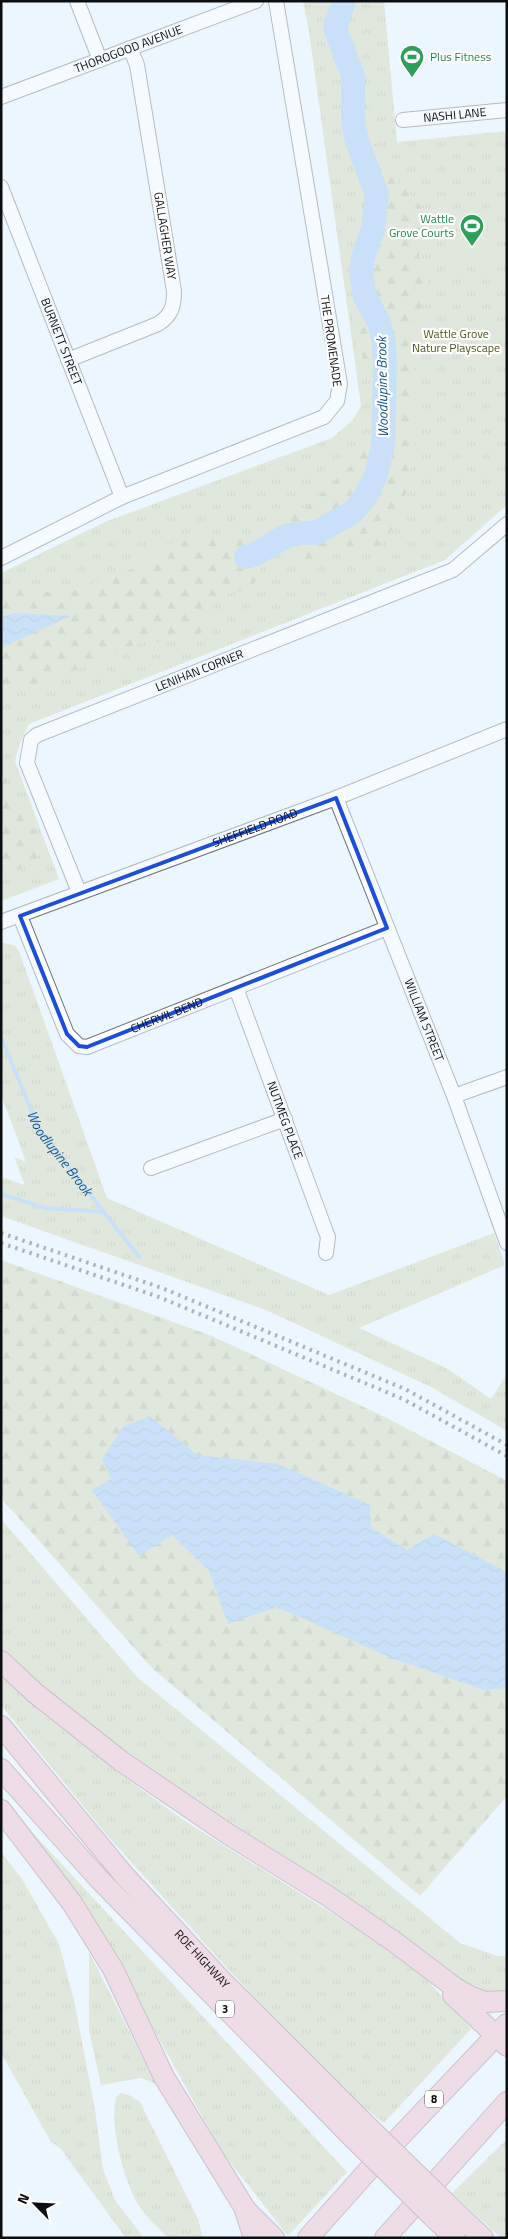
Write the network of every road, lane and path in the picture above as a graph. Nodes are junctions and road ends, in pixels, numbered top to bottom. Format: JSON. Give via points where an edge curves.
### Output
{"nodes":[{"id":1,"x":77,"y":1,"type":"edge"},
{"id":2,"x":256,"y":1,"type":"edge"},
{"id":3,"x":276,"y":1,"type":"edge"},
{"id":4,"x":130,"y":48,"type":"junction"},
{"id":5,"x":100,"y":60,"type":"junction"},
{"id":6,"x":1,"y":97,"type":"edge"},
{"id":7,"x":507,"y":110,"type":"edge"},
{"id":8,"x":403,"y":120,"type":"dead end"},
{"id":9,"x":1,"y":186,"type":"edge"},
{"id":10,"x":68,"y":360,"type":"junction"},
{"id":11,"x":122,"y":497,"type":"junction"},
{"id":12,"x":507,"y":524,"type":"edge"},
{"id":13,"x":1,"y":558,"type":"edge"},
{"id":14,"x":507,"y":729,"type":"edge"},
{"id":15,"x":336,"y":798,"type":"junction"},
{"id":16,"x":79,"y":892,"type":"junction"},
{"id":17,"x":20,"y":916,"type":"junction"},
{"id":18,"x":1,"y":922,"type":"edge"},
{"id":19,"x":388,"y":928,"type":"junction"},
{"id":20,"x":236,"y":988,"type":"junction"},
{"id":21,"x":507,"y":1077,"type":"edge"},
{"id":22,"x":454,"y":1096,"type":"junction"},
{"id":23,"x":285,"y":1120,"type":"junction"},
{"id":24,"x":151,"y":1168,"type":"dead end"},
{"id":25,"x":507,"y":1243,"type":"edge"},
{"id":26,"x":326,"y":1254,"type":"dead end"},
{"id":27,"x":1,"y":1661,"type":"edge"},
{"id":28,"x":1,"y":1726,"type":"edge"},
{"id":29,"x":1,"y":1769,"type":"edge"},
{"id":30,"x":1,"y":1810,"type":"edge"},
{"id":31,"x":396,"y":1943,"type":"junction"},
{"id":32,"x":507,"y":2001,"type":"edge"},
{"id":33,"x":503,"y":2034,"type":"edge"},
{"id":34,"x":507,"y":2102,"type":"edge"},
{"id":35,"x":359,"y":2131,"type":"junction"},
{"id":36,"x":244,"y":2208,"type":"junction"},
{"id":37,"x":439,"y":2209,"type":"junction"},
{"id":38,"x":254,"y":2238,"type":"edge"},
{"id":39,"x":274,"y":2238,"type":"edge"},
{"id":40,"x":308,"y":2238,"type":"edge"},
{"id":41,"x":386,"y":2238,"type":"edge"},
{"id":42,"x":455,"y":2238,"type":"edge"},
{"id":43,"x":483,"y":2238,"type":"edge"}],
"edges":[{"from":1,"to":5,"type":"street"},
{"from":2,"to":4,"type":"street","name":"THOROGOOD AVENUE"},
{"from":3,"to":11,"type":"street","name":"THE PROMENADE","via":[[340,384],[337,401],[324,417]]},
{"from":4,"to":5,"type":"street","name":"THOROGOOD AVENUE"},
{"from":4,"to":10,"type":"street","name":"GALLAGHER WAY","via":[[137,65],[174,307],[158,324]]},
{"from":5,"to":6,"type":"street","name":"THOROGOOD AVENUE"},
{"from":7,"to":8,"type":"street","name":"NASHI LANE"},
{"from":9,"to":10,"type":"street","name":"BURNETT STREET"},
{"from":10,"to":11,"type":"street","name":"BURNETT STREET"},
{"from":11,"to":13,"type":"street","name":"THE PROMENADE"},
{"from":12,"to":16,"type":"street","name":"LENIHAN CORNER","via":[[454,570],[37,735],[32,740],[27,763]]},
{"from":14,"to":15,"type":"street","name":"SHEFFIELD ROAD"},
{"from":15,"to":16,"type":"street","name":"SHEFFIELD ROAD"},
{"from":15,"to":19,"type":"street","name":"WILLIAM STREET"},
{"from":16,"to":17,"type":"street","name":"SHEFFIELD ROAD"},
{"from":17,"to":18,"type":"street","name":"SHEFFIELD ROAD"},
{"from":17,"to":20,"type":"street","name":"CHERVIL BEND","via":[[67,1034],[79,1046],[87,1047]]},
{"from":19,"to":20,"type":"street","name":"CHERVIL BEND"},
{"from":19,"to":22,"type":"street","name":"WILLIAM STREET"},
{"from":20,"to":23,"type":"street","name":"NUTMEG PLACE"},
{"from":21,"to":22,"type":"street"},
{"from":22,"to":25,"type":"street","name":"WILLIAM STREET"},
{"from":23,"to":24,"type":"street"},
{"from":23,"to":26,"type":"street","name":"NUTMEG PLACE","via":[[328,1238]]},
{"from":27,"to":31,"type":"highway","via":[[35,1693],[121,1761]]},
{"from":28,"to":35,"type":"highway","name":"ROE HIGHWAY","number":"3","via":[[124,1875]]},
{"from":29,"to":35,"type":"highway","name":"ROE HIGHWAY","number":"3","via":[[98,1878]]},
{"from":30,"to":36,"type":"highway","via":[[72,1903],[112,1969],[164,2077]]},
{"from":31,"to":32,"type":"highway","via":[[469,1996],[485,2002]]},
{"from":31,"to":33,"type":"highway"},
{"from":33,"to":40,"type":"highway","number":"8","via":[[373,2165]]},
{"from":34,"to":41,"type":"highway"},
{"from":35,"to":37,"type":"highway","name":"ROE HIGHWAY","number":"3","bridge":true},
{"from":36,"to":38,"type":"highway"},
{"from":36,"to":39,"type":"highway"},
{"from":37,"to":42,"type":"highway","name":"ROE HIGHWAY","number":"3"},
{"from":37,"to":43,"type":"highway","name":"ROE HIGHWAY","number":"3"}]}
